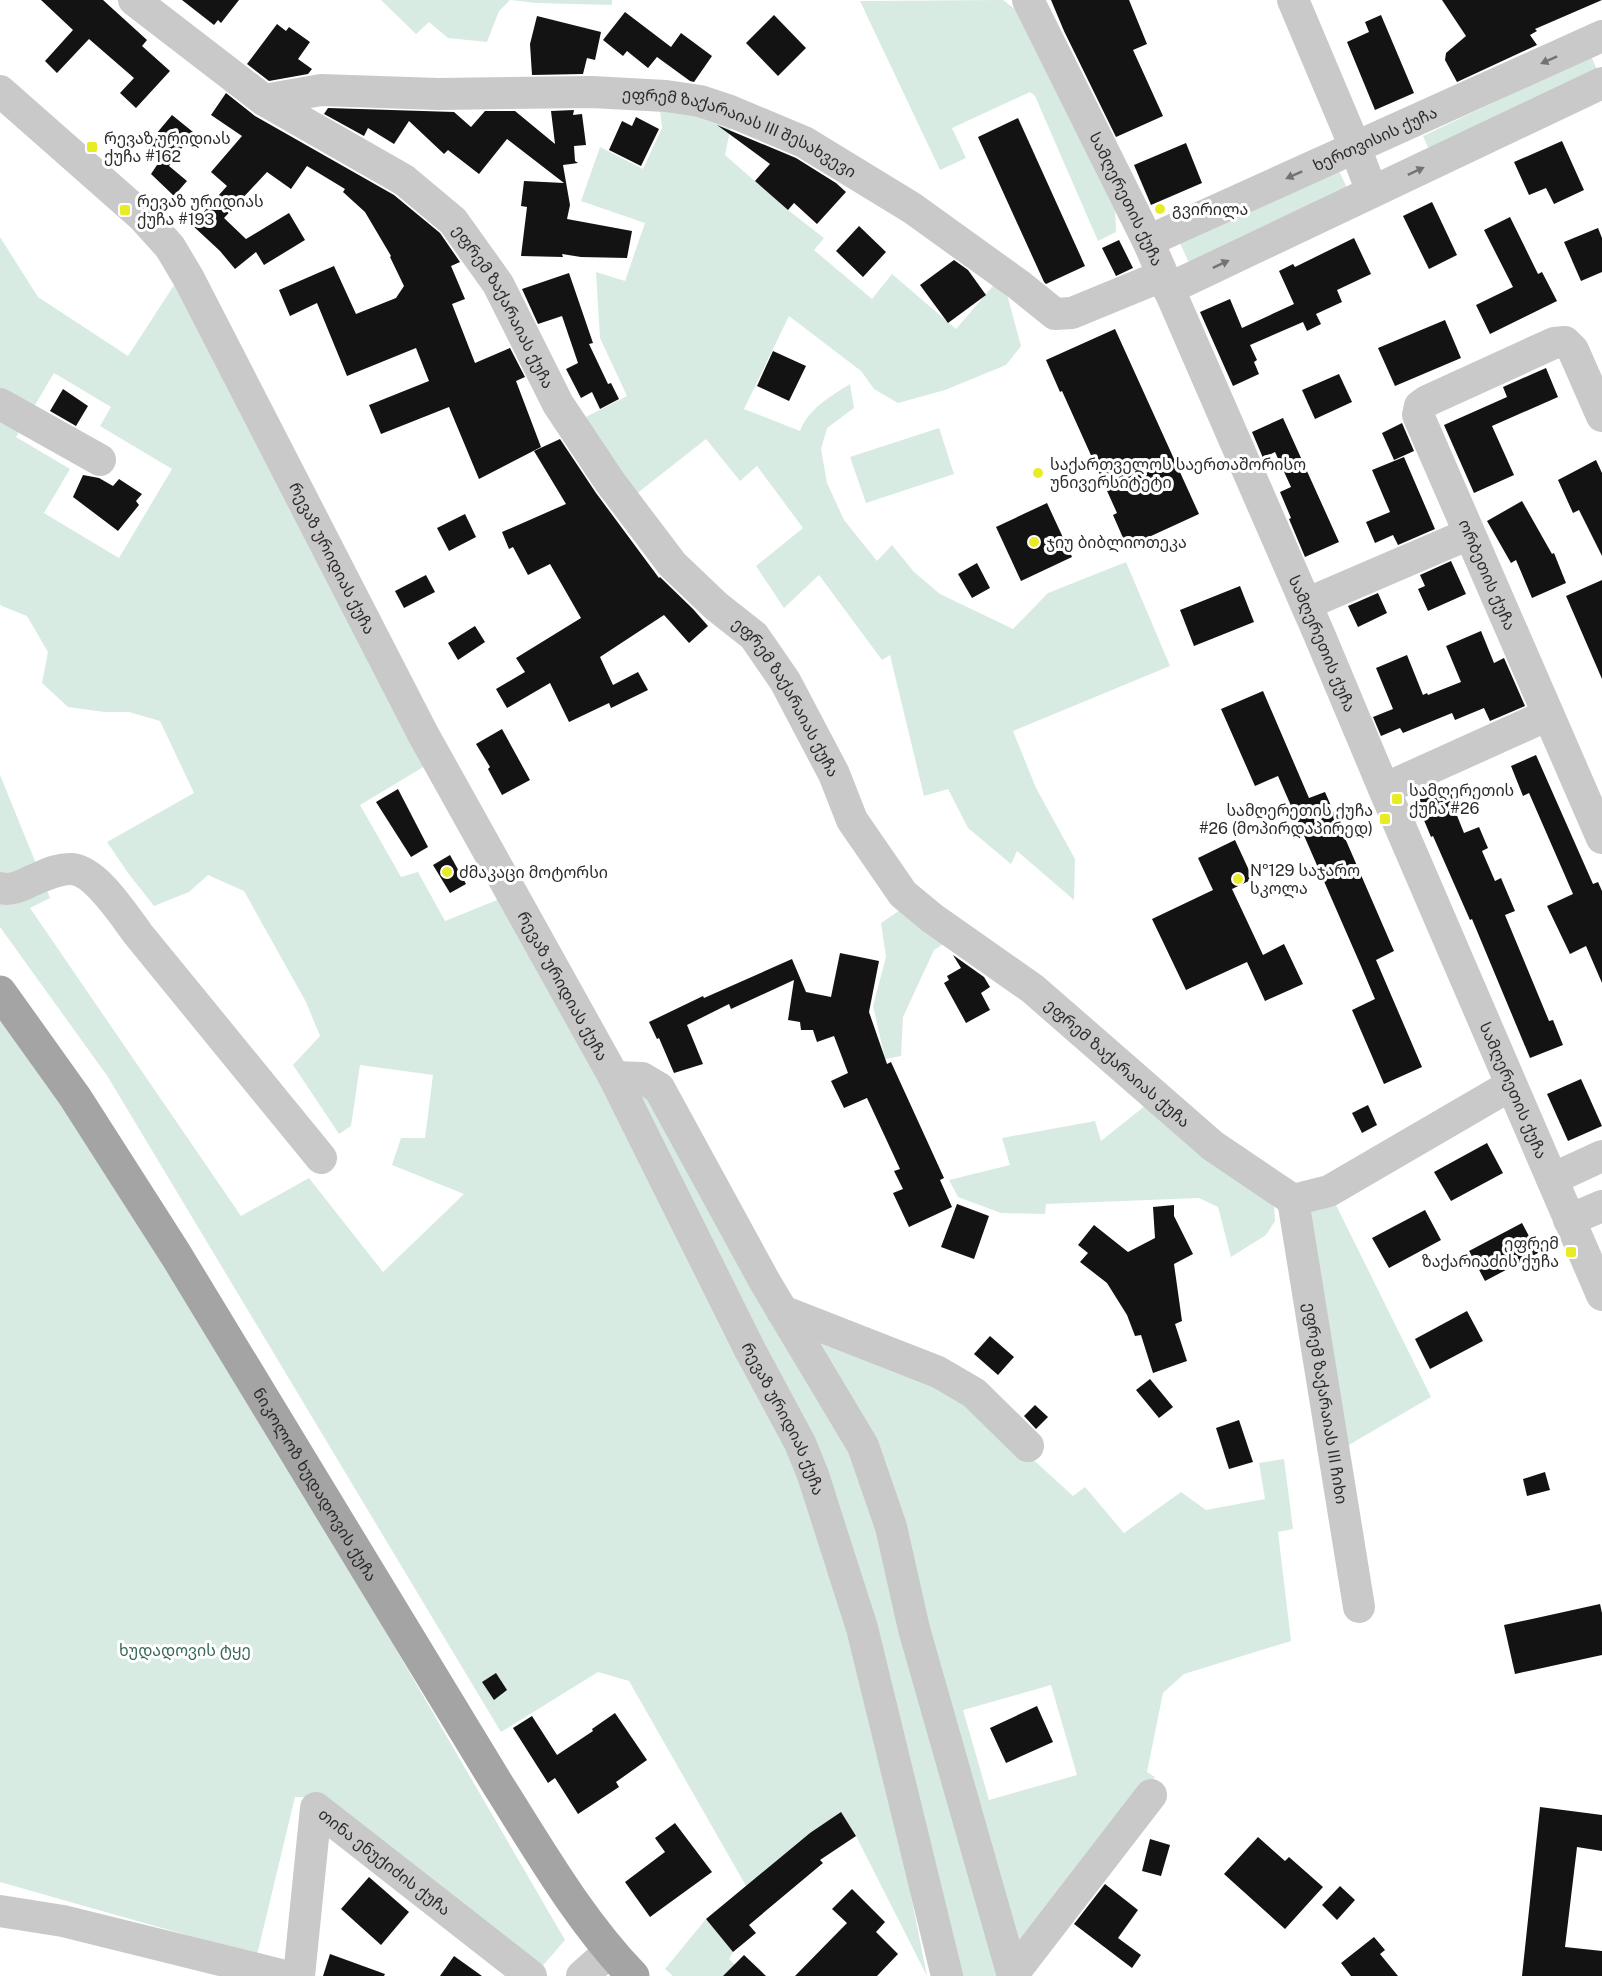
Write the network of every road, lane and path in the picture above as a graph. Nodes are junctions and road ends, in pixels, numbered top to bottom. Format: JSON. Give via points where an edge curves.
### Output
{"nodes":[{"id":1,"x":134,"y":0,"type":"edge"},
{"id":2,"x":1028,"y":0,"type":"edge"},
{"id":3,"x":1293,"y":0,"type":"edge"},
{"id":4,"x":1602,"y":36,"type":"edge"},
{"id":5,"x":1602,"y":83,"type":"edge"},
{"id":6,"x":0,"y":91,"type":"edge"},
{"id":7,"x":264,"y":100,"type":"junction"},
{"id":8,"x":1355,"y":147,"type":"junction"},
{"id":9,"x":1372,"y":192,"type":"junction"},
{"id":10,"x":1148,"y":241,"type":"junction"},
{"id":11,"x":1165,"y":282,"type":"junction"},
{"id":12,"x":6,"y":408,"type":"edge"},
{"id":13,"x":1602,"y":416,"type":"edge"},
{"id":14,"x":100,"y":460,"type":"dead end"},
{"id":15,"x":1469,"y":534,"type":"junction"},
{"id":16,"x":1306,"y":604,"type":"junction"},
{"id":17,"x":1548,"y":715,"type":"junction"},
{"id":18,"x":1384,"y":789,"type":"junction"},
{"id":19,"x":1602,"y":838,"type":"edge"},
{"id":20,"x":0,"y":888,"type":"edge"},
{"id":21,"x":0,"y":992,"type":"edge"},
{"id":22,"x":614,"y":1077,"type":"junction"},
{"id":23,"x":1511,"y":1085,"type":"junction"},
{"id":24,"x":1602,"y":1156,"type":"edge"},
{"id":25,"x":321,"y":1158,"type":"dead end"},
{"id":26,"x":1552,"y":1179,"type":"junction"},
{"id":27,"x":1293,"y":1200,"type":"junction"},
{"id":28,"x":1602,"y":1206,"type":"edge"},
{"id":29,"x":1569,"y":1220,"type":"junction"},
{"id":30,"x":1602,"y":1295,"type":"edge"},
{"id":31,"x":782,"y":1311,"type":"junction"},
{"id":32,"x":1028,"y":1446,"type":"dead end"},
{"id":33,"x":1359,"y":1607,"type":"dead end"},
{"id":34,"x":1151,"y":1795,"type":"dead end"},
{"id":35,"x":0,"y":1911,"type":"edge"},
{"id":36,"x":609,"y":1952,"type":"junction"},
{"id":37,"x":1013,"y":1975,"type":"edge"},
{"id":38,"x":285,"y":1976,"type":"edge"},
{"id":39,"x":299,"y":1976,"type":"edge"},
{"id":40,"x":531,"y":1976,"type":"edge"},
{"id":41,"x":582,"y":1976,"type":"edge"},
{"id":42,"x":633,"y":1976,"type":"edge"},
{"id":43,"x":947,"y":1976,"type":"edge"}],
"edges":[{"from":1,"to":7,"type":"street","name":"ეფრემ ზაქარაიას ქუჩა"},
{"from":2,"to":10,"type":"street","name":"სამღერეთის ქუჩა"},
{"from":3,"to":8,"type":"street"},
{"from":4,"to":8,"type":"street","name":"ხერთვისის ქუჩა","one_way":true},
{"from":9,"to":5,"type":"street","one_way":true},
{"from":6,"to":22,"type":"street","name":"რევაზ ურიდიას ქუჩა","via":[[143,217],[170,247],[423,734]]},
{"from":7,"to":11,"type":"street","name":"ეფრემ ზაქარაიას III შესახვევი","via":[[321,90],[438,94],[592,92],[700,101],[804,142],[912,208],[1055,314],[1072,313]]},
{"from":7,"to":27,"type":"street","name":"ეფრემ ზაქარაიას ქუჩა","via":[[404,180],[453,221],[498,284],[558,404],[610,482],[672,564],[754,636],[785,681],[834,774],[852,820],[903,894],[1033,989],[1213,1146]]},
{"from":8,"to":9,"type":"street"},
{"from":8,"to":10,"type":"street","name":"ხერთვისის ქუჩა","one_way":true},
{"from":11,"to":9,"type":"street","one_way":true},
{"from":10,"to":11,"type":"street","name":"სამღერეთის ქუჩა"},
{"from":11,"to":16,"type":"street","name":"სამღერეთის ქუჩა"},
{"from":12,"to":14,"type":"street"},
{"from":13,"to":15,"type":"street","name":"ორბეთის ქუჩა","via":[[1573,350],[1565,342],[1554,343],[1420,406],[1418,415]]},
{"from":15,"to":16,"type":"street"},
{"from":15,"to":17,"type":"street","name":"ორბეთის ქუჩა"},
{"from":16,"to":18,"type":"street","name":"სამღერეთის ქუჩა"},
{"from":17,"to":18,"type":"street"},
{"from":17,"to":19,"type":"street","name":"ორბეთის ქუჩა"},
{"from":18,"to":23,"type":"street","name":"სამღერეთის ქუჩა"},
{"from":20,"to":25,"type":"street","via":[[15,888],[59,869],[74,868],[88,875],[121,910]]},
{"from":21,"to":36,"type":"main road","name":"ნიკოლოზ ხუდადოვის ქუჩა","via":[[75,1098],[177,1255],[498,1785]]},
{"from":22,"to":31,"type":"street","via":[[642,1078],[659,1088]]},
{"from":22,"to":43,"type":"street","name":"რევაზ ურიდიას ქუჩა","via":[[813,1475],[862,1628]]},
{"from":23,"to":26,"type":"street","name":"სამღერეთის ქუჩა"},
{"from":23,"to":27,"type":"street","via":[[1329,1191]]},
{"from":24,"to":26,"type":"street"},
{"from":26,"to":29,"type":"street","name":"სამღერეთის ქუჩა"},
{"from":27,"to":33,"type":"street","name":"ეფრემ ზაქარაიას III ჩიხი"},
{"from":28,"to":29,"type":"street"},
{"from":29,"to":30,"type":"street","name":"სამღერეთის ქუჩა"},
{"from":31,"to":32,"type":"street","via":[[938,1372],[974,1393]]},
{"from":31,"to":37,"type":"street","via":[[862,1446],[891,1527],[914,1629]]},
{"from":34,"to":37,"type":"street"},
{"from":35,"to":38,"type":"street","via":[[63,1921]]},
{"from":36,"to":41,"type":"street"},
{"from":36,"to":42,"type":"main road","name":"ნიკოლოზ ხუდადოვის ქუჩა"},
{"from":39,"to":40,"type":"street","name":"თინა ენუქიძის ქუჩა","via":[[315,1808]]}]}
